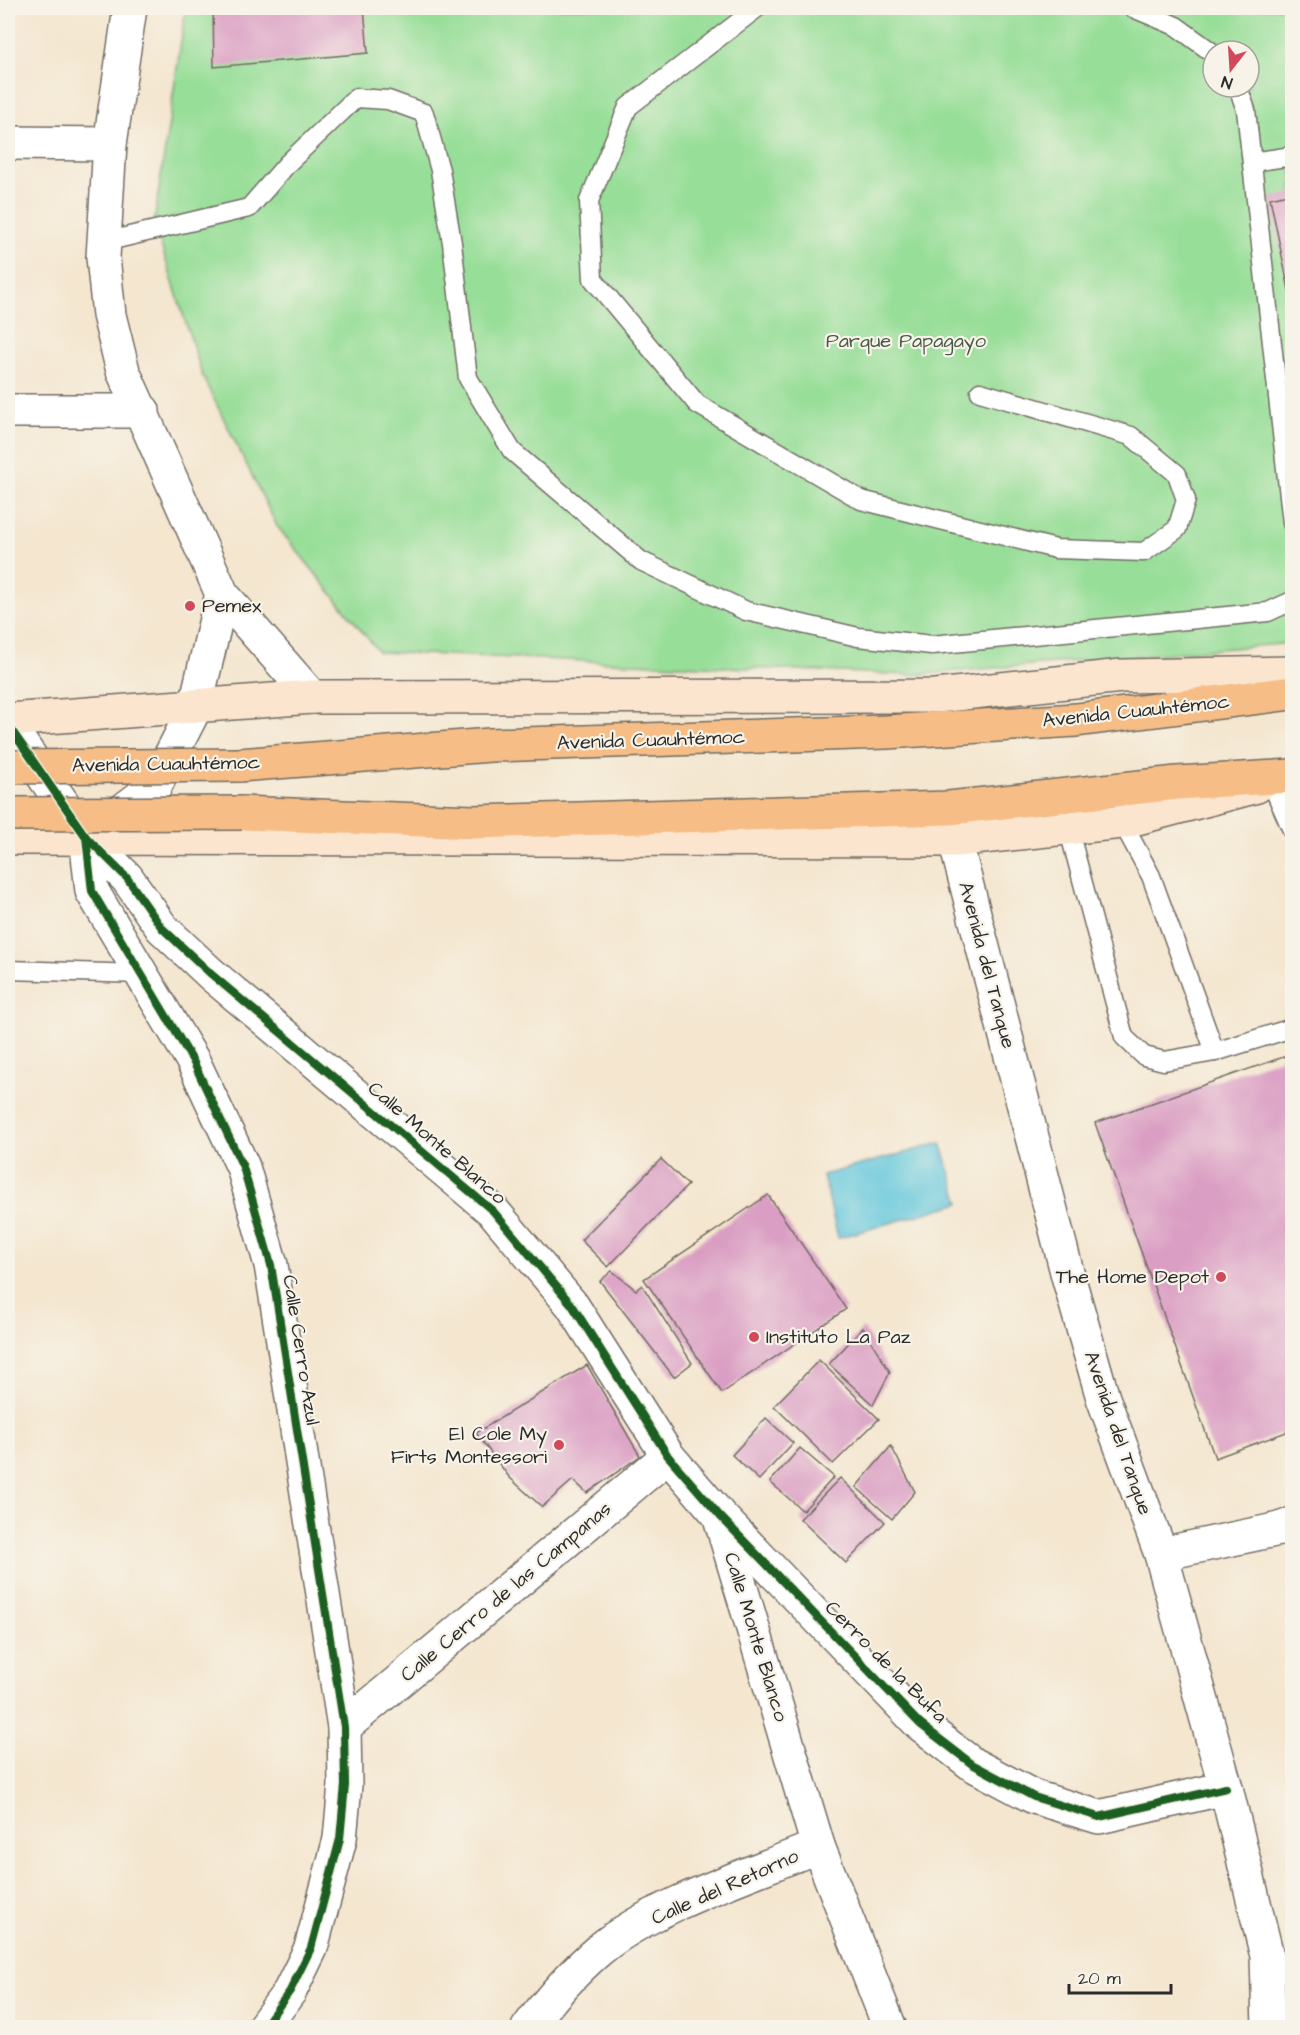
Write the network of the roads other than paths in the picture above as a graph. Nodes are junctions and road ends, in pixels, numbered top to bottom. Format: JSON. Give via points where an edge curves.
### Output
{"nodes":[{"id":1,"x":130,"y":8,"type":"edge"},
{"id":2,"x":757,"y":8,"type":"edge"},
{"id":3,"x":1133,"y":8,"type":"edge"},
{"id":4,"x":1201,"y":44,"type":"edge"},
{"id":5,"x":1242,"y":99,"type":"edge"},
{"id":6,"x":8,"y":143,"type":"edge"},
{"id":7,"x":110,"y":144,"type":"junction"},
{"id":8,"x":1293,"y":156,"type":"edge"},
{"id":9,"x":1252,"y":162,"type":"junction"},
{"id":10,"x":104,"y":242,"type":"junction"},
{"id":11,"x":980,"y":392,"type":"dead end"},
{"id":12,"x":8,"y":411,"type":"edge"},
{"id":13,"x":143,"y":411,"type":"junction"},
{"id":14,"x":1293,"y":523,"type":"edge"},
{"id":15,"x":222,"y":594,"type":"junction"},
{"id":16,"x":1293,"y":601,"type":"edge"},
{"id":17,"x":1293,"y":673,"type":"edge"},
{"id":18,"x":1293,"y":693,"type":"edge"},
{"id":19,"x":312,"y":697,"type":"junction"},
{"id":20,"x":195,"y":708,"type":"junction"},
{"id":21,"x":8,"y":720,"type":"edge"},
{"id":22,"x":8,"y":725,"type":"edge"},
{"id":23,"x":8,"y":767,"type":"edge"},
{"id":24,"x":1284,"y":778,"type":"edge"},
{"id":25,"x":8,"y":814,"type":"edge"},
{"id":26,"x":1122,"y":822,"type":"junction"},
{"id":27,"x":1068,"y":827,"type":"junction"},
{"id":28,"x":1293,"y":830,"type":"edge"},
{"id":29,"x":87,"y":837,"type":"junction"},
{"id":30,"x":8,"y":838,"type":"edge"},
{"id":31,"x":955,"y":840,"type":"junction"},
{"id":32,"x":8,"y":970,"type":"edge"},
{"id":33,"x":141,"y":974,"type":"junction"},
{"id":34,"x":1293,"y":1028,"type":"edge"},
{"id":35,"x":1215,"y":1052,"type":"junction"},
{"id":36,"x":668,"y":1456,"type":"junction"},
{"id":37,"x":720,"y":1516,"type":"junction"},
{"id":38,"x":1288,"y":1531,"type":"edge"},
{"id":39,"x":1161,"y":1554,"type":"junction"},
{"id":40,"x":344,"y":1727,"type":"junction"},
{"id":41,"x":1226,"y":1788,"type":"junction"},
{"id":42,"x":818,"y":1846,"type":"junction"},
{"id":43,"x":263,"y":2028,"type":"edge"},
{"id":44,"x":528,"y":2028,"type":"edge"},
{"id":45,"x":890,"y":2028,"type":"edge"},
{"id":46,"x":1269,"y":2028,"type":"edge"}],
"edges":[{"from":1,"to":7,"type":"street"},
{"from":2,"to":11,"type":"lane","via":[[628,107],[589,201],[592,279],[697,404],[861,500],[1056,549],[1144,552],[1177,529],[1186,500],[1177,474],[1131,435]]},
{"from":3,"to":4,"type":"lane","via":[[1176,26]]},
{"from":5,"to":9,"type":"lane"},
{"from":6,"to":7,"type":"street"},
{"from":7,"to":10,"type":"street"},
{"from":8,"to":9,"type":"lane"},
{"from":9,"to":14,"type":"lane"},
{"from":10,"to":13,"type":"street","via":[[110,315],[123,371]]},
{"from":10,"to":16,"type":"lane","via":[[249,208],[288,163],[356,98],[388,100],[424,113],[437,158],[468,378],[512,451],[640,561],[746,611],[858,637],[932,645],[1268,612]]},
{"from":12,"to":13,"type":"street"},
{"from":13,"to":15,"type":"street"},
{"from":15,"to":19,"type":"street"},
{"from":15,"to":20,"type":"street"},
{"from":17,"to":19,"type":"street","via":[[1122,676],[936,696]]},
{"from":18,"to":23,"type":"main road","name":"Avenida Cuauhtémoc","bridge":true,"via":[[1064,721],[887,732],[490,745],[239,765]]},
{"from":19,"to":20,"type":"street"},
{"from":20,"to":21,"type":"street"},
{"from":20,"to":29,"type":"street","via":[[155,786]]},
{"from":22,"to":29,"type":"street","name":"Calle Cerro Azul"},
{"from":24,"to":25,"type":"main road","bridge":true,"via":[[1177,783],[937,808],[474,822],[242,813]]},
{"from":24,"to":26,"type":"street"},
{"from":24,"to":28,"type":"lane"},
{"from":26,"to":27,"type":"street"},
{"from":26,"to":35,"type":"lane","via":[[1150,876]]},
{"from":27,"to":31,"type":"street"},
{"from":27,"to":35,"type":"lane","via":[[1124,1037],[1144,1056],[1164,1061]]},
{"from":29,"to":30,"type":"street"},
{"from":29,"to":31,"type":"street"},
{"from":29,"to":33,"type":"street","name":"Calle Cerro Azul","via":[[92,891]]},
{"from":29,"to":36,"type":"street","name":"Calle Monte Blanco","via":[[127,878],[162,928],[203,966],[493,1210],[572,1305]]},
{"from":31,"to":39,"type":"street","name":"Avenida del Tanque","via":[[1103,1398]]},
{"from":32,"to":33,"type":"lane"},
{"from":33,"to":40,"type":"street","name":"Calle Cerro Azul","via":[[193,1061],[243,1167],[271,1264]]},
{"from":34,"to":35,"type":"lane"},
{"from":36,"to":37,"type":"street","name":"Calle Monte Blanco"},
{"from":36,"to":40,"type":"street","name":"Calle Cerro de las Campanas"},
{"from":37,"to":41,"type":"street","name":"Cerro de la Bufa","via":[[920,1724],[972,1764],[1034,1797],[1099,1816]]},
{"from":37,"to":42,"type":"street","name":"Calle Monte Blanco"},
{"from":38,"to":39,"type":"street"},
{"from":39,"to":41,"type":"street","name":"Avenida del Tanque"},
{"from":40,"to":43,"type":"street","name":"Calle Cerro Azul","via":[[345,1785],[340,1839],[311,1948],[290,1991]]},
{"from":41,"to":46,"type":"street","name":"Avenida del Tanque","via":[[1267,1956]]},
{"from":42,"to":44,"type":"street","name":"Calle del Retorno","via":[[657,1914],[600,1950]]},
{"from":42,"to":45,"type":"street","name":"Calle Monte Blanco"}]}
